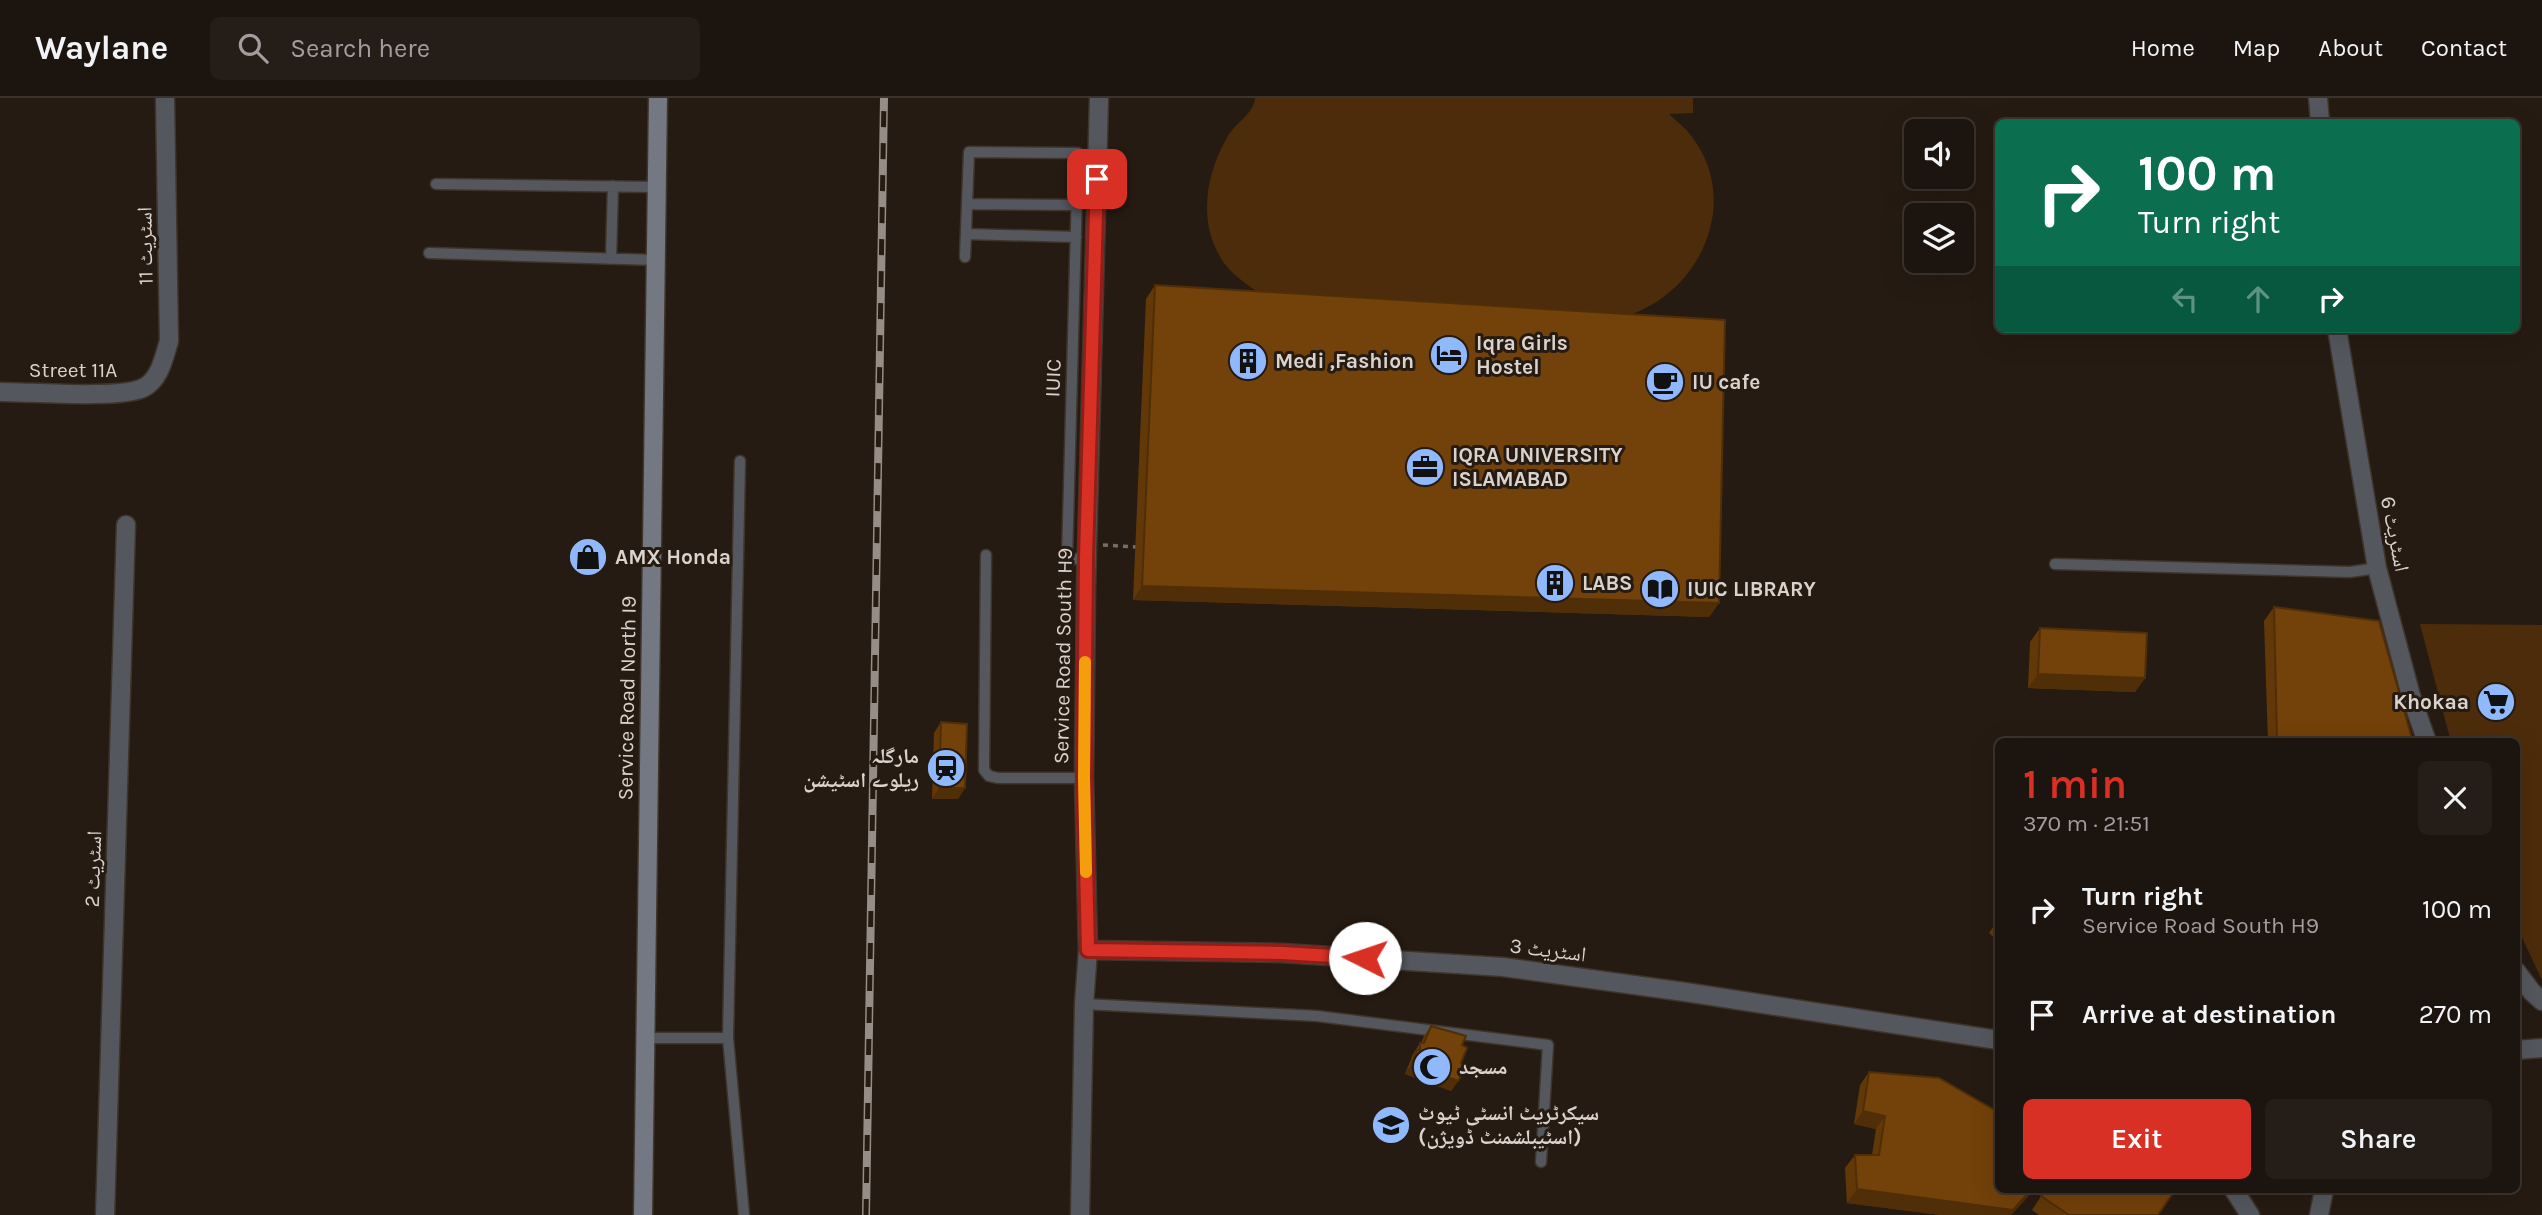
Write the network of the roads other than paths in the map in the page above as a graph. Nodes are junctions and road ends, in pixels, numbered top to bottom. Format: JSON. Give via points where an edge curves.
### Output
{"nodes":[{"id":1,"x":165,"y":98,"type":"edge"},
{"id":2,"x":658,"y":98,"type":"edge"},
{"id":3,"x":1099,"y":98,"type":"edge"},
{"id":4,"x":2318,"y":98,"type":"edge"},
{"id":5,"x":2320,"y":119,"type":"edge"},
{"id":6,"x":436,"y":184,"type":"dead end"},
{"id":7,"x":613,"y":186,"type":"junction"},
{"id":8,"x":656,"y":187,"type":"junction"},
{"id":9,"x":1077,"y":201,"type":"junction"},
{"id":10,"x":967,"y":204,"type":"junction"},
{"id":11,"x":966,"y":234,"type":"junction"},
{"id":12,"x":1076,"y":237,"type":"junction"},
{"id":13,"x":429,"y":253,"type":"dead end"},
{"id":14,"x":965,"y":257,"type":"dead end"},
{"id":15,"x":611,"y":258,"type":"junction"},
{"id":16,"x":656,"y":260,"type":"junction"},
{"id":17,"x":2338,"y":333,"type":"edge"},
{"id":18,"x":145,"y":388,"type":"joint"},
{"id":19,"x":0,"y":392,"type":"edge"},
{"id":20,"x":740,"y":461,"type":"dead end"},
{"id":21,"x":126,"y":525,"type":"dead end"},
{"id":22,"x":1087,"y":552,"type":"junction"},
{"id":23,"x":986,"y":555,"type":"dead end"},
{"id":24,"x":2055,"y":564,"type":"dead end"},
{"id":25,"x":2377,"y":568,"type":"junction"},
{"id":26,"x":2426,"y":738,"type":"edge"},
{"id":27,"x":1084,"y":778,"type":"junction"},
{"id":28,"x":1088,"y":950,"type":"junction"},
{"id":29,"x":2520,"y":976,"type":"edge"},
{"id":30,"x":2542,"y":1001,"type":"edge"},
{"id":31,"x":1084,"y":1004,"type":"junction"},
{"id":32,"x":645,"y":1038,"type":"junction"},
{"id":33,"x":728,"y":1038,"type":"junction"},
{"id":34,"x":1995,"y":1040,"type":"edge"},
{"id":35,"x":2542,"y":1048,"type":"edge"},
{"id":36,"x":2520,"y":1050,"type":"edge"},
{"id":37,"x":1541,"y":1162,"type":"dead end"},
{"id":38,"x":2236,"y":1193,"type":"edge"},
{"id":39,"x":2323,"y":1193,"type":"edge"},
{"id":40,"x":105,"y":1215,"type":"edge"},
{"id":41,"x":643,"y":1215,"type":"edge"},
{"id":42,"x":744,"y":1215,"type":"edge"},
{"id":43,"x":1080,"y":1215,"type":"edge"},
{"id":44,"x":2250,"y":1215,"type":"edge"},
{"id":45,"x":2319,"y":1215,"type":"edge"}],
"edges":[{"from":1,"to":18,"type":"street","name":"اسٹریٹ 11","via":[[169,341],[160,370]]},
{"from":2,"to":8,"type":"main road","name":"Service Road North I9"},
{"from":3,"to":22,"type":"street","name":"Service Road South H9"},
{"from":4,"to":5,"type":"street"},
{"from":6,"to":7,"type":"lane"},
{"from":7,"to":8,"type":"lane"},
{"from":7,"to":15,"type":"lane"},
{"from":8,"to":16,"type":"main road","name":"Service Road North I9"},
{"from":9,"to":10,"type":"lane"},
{"from":9,"to":10,"type":"lane","name":"IUIC","via":[[1078,153],[969,152]]},
{"from":9,"to":12,"type":"lane","name":"IUIC"},
{"from":10,"to":11,"type":"lane"},
{"from":11,"to":12,"type":"lane"},
{"from":11,"to":14,"type":"lane"},
{"from":12,"to":22,"type":"lane","name":"IUIC","via":[[1067,560]]},
{"from":13,"to":15,"type":"lane"},
{"from":15,"to":16,"type":"lane"},
{"from":16,"to":32,"type":"main road","name":"Service Road North I9"},
{"from":17,"to":25,"type":"street","name":"اسٹریٹ 6"},
{"from":18,"to":19,"type":"street","name":"Street 11A","via":[[124,393]]},
{"from":20,"to":33,"type":"lane"},
{"from":21,"to":40,"type":"street","name":"اسٹریٹ 2"},
{"from":22,"to":27,"type":"street","name":"Service Road South H9"},
{"from":23,"to":27,"type":"lane","via":[[984,770],[998,778]]},
{"from":24,"to":25,"type":"lane","via":[[2350,572]]},
{"from":25,"to":26,"type":"street","name":"اسٹریٹ 6"},
{"from":27,"to":28,"type":"street","name":"Service Road South H9"},
{"from":28,"to":31,"type":"street","name":"Service Road South H9"},
{"from":28,"to":34,"type":"street","name":"اسٹریٹ 3","via":[[1282,953],[1503,967]]},
{"from":29,"to":30,"type":"street"},
{"from":31,"to":37,"type":"lane","via":[[1317,1016],[1548,1045]]},
{"from":31,"to":43,"type":"street","name":"Service Road South H9"},
{"from":32,"to":33,"type":"lane"},
{"from":32,"to":41,"type":"main road","name":"Service Road North I9"},
{"from":33,"to":42,"type":"lane"},
{"from":35,"to":36,"type":"street"},
{"from":38,"to":44,"type":"street"},
{"from":39,"to":45,"type":"street"}]}
